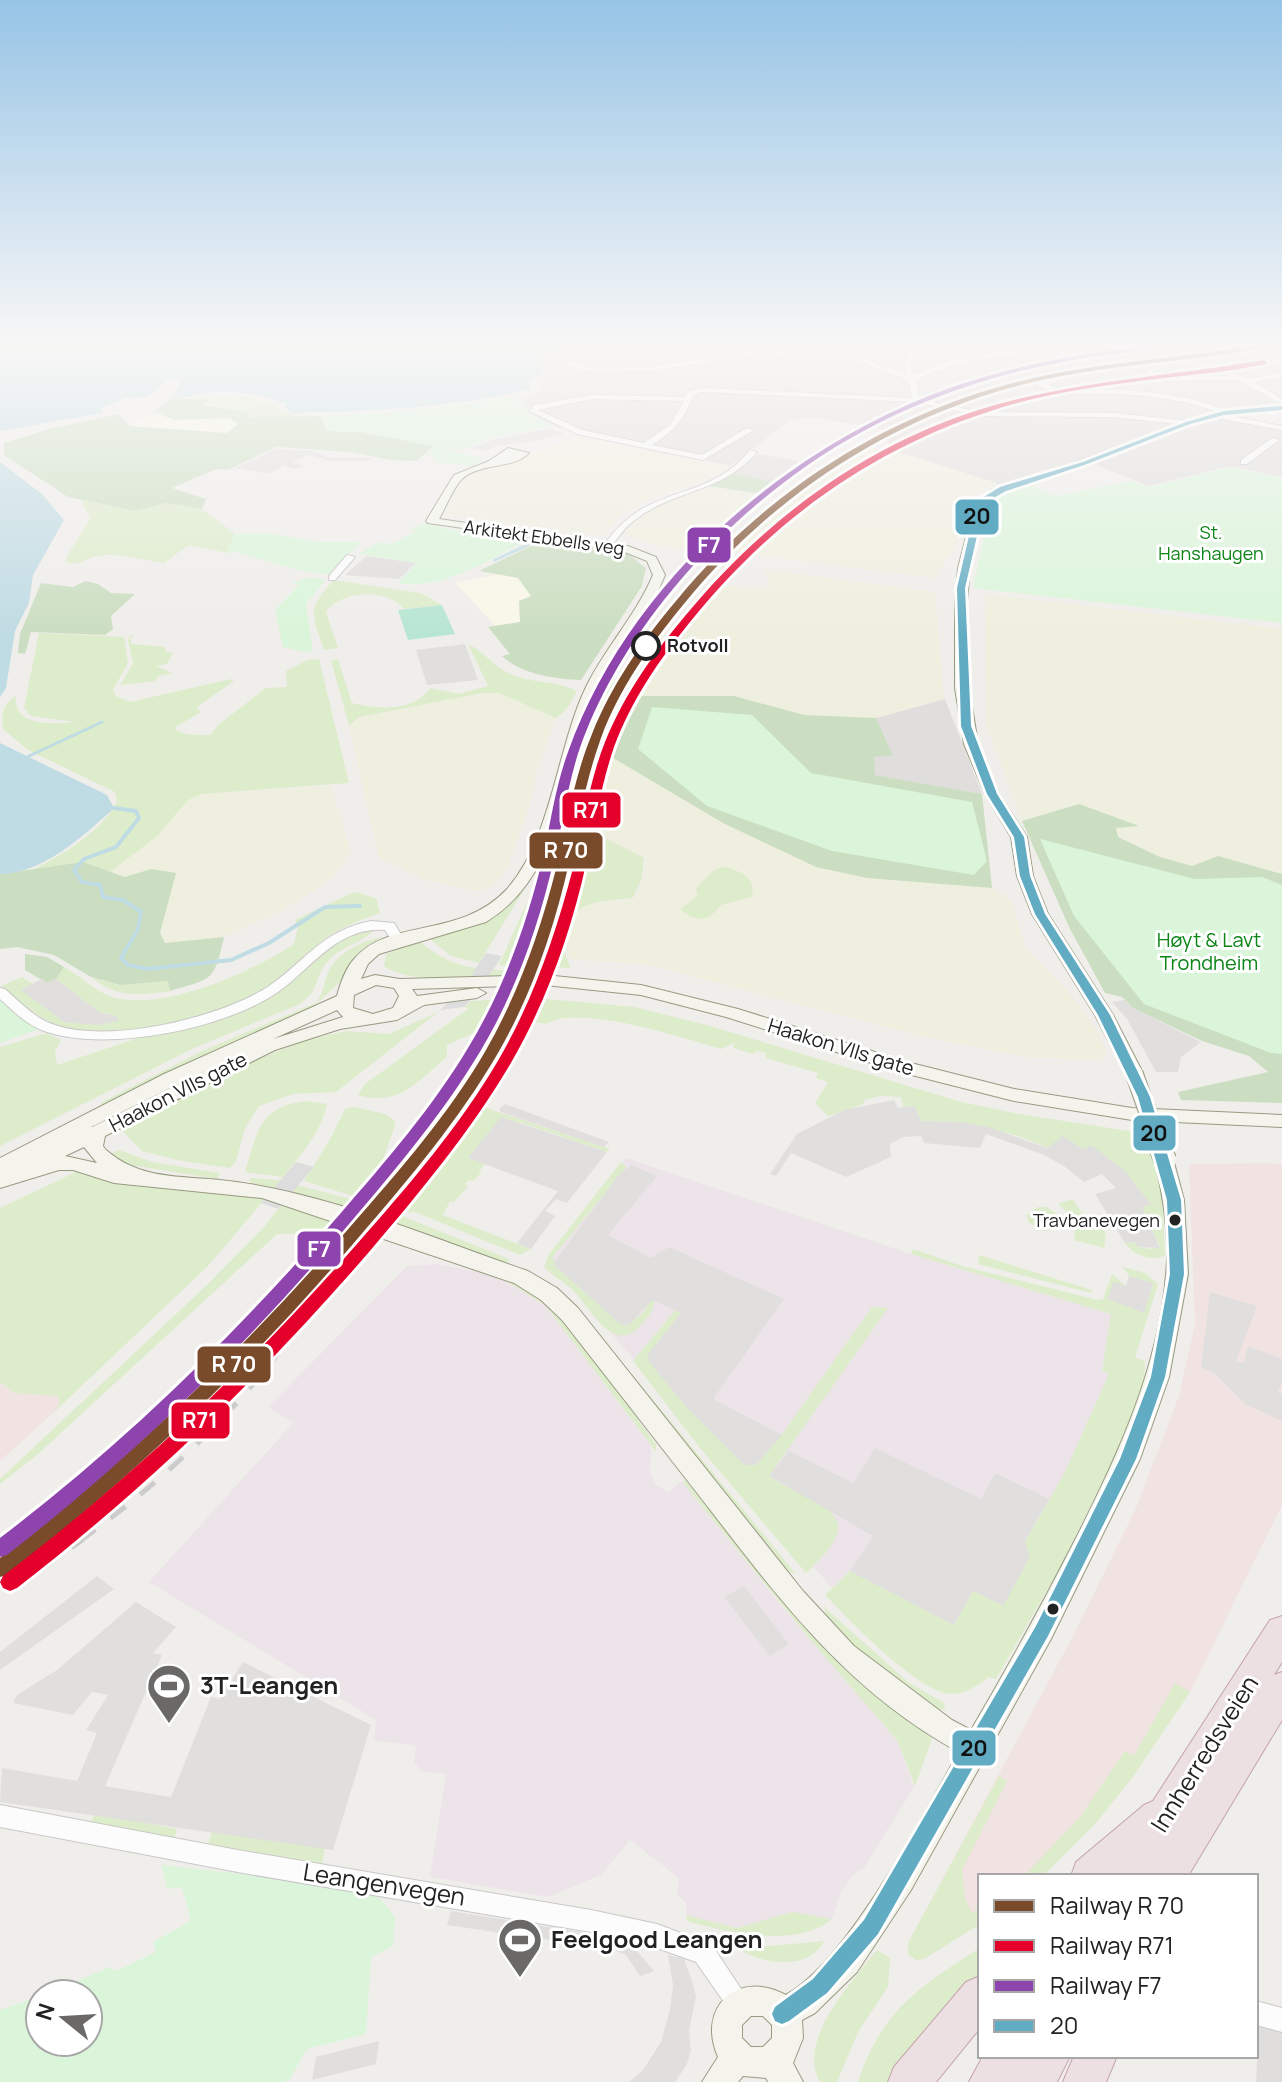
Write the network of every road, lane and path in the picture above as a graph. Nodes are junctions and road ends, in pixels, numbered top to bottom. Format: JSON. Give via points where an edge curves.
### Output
{"nodes":[{"id":1,"x":632,"y":443,"type":"edge"},
{"id":2,"x":649,"y":443,"type":"edge"},
{"id":3,"x":728,"y":443,"type":"edge"},
{"id":4,"x":1136,"y":443,"type":"edge"},
{"id":5,"x":1276,"y":443,"type":"edge"},
{"id":6,"x":645,"y":446,"type":"junction"},
{"id":7,"x":753,"y":452,"type":"dead end"},
{"id":8,"x":1244,"y":462,"type":"dead end"},
{"id":9,"x":493,"y":463,"type":"dead end"},
{"id":10,"x":608,"y":545,"type":"junction"},
{"id":11,"x":350,"y":557,"type":"dead end"},
{"id":12,"x":332,"y":578,"type":"dead end"},
{"id":13,"x":399,"y":941,"type":"junction"},
{"id":14,"x":373,"y":950,"type":"junction"},
{"id":15,"x":392,"y":982,"type":"junction"},
{"id":16,"x":0,"y":992,"type":"edge"},
{"id":17,"x":344,"y":997,"type":"junction"},
{"id":18,"x":404,"y":1007,"type":"junction"},
{"id":19,"x":362,"y":1019,"type":"junction"},
{"id":20,"x":1282,"y":1121,"type":"edge"},
{"id":21,"x":97,"y":1132,"type":"junction"},
{"id":22,"x":1282,"y":1134,"type":"edge"},
{"id":23,"x":5,"y":1173,"type":"edge"},
{"id":24,"x":138,"y":1176,"type":"junction"},
{"id":25,"x":1282,"y":1631,"type":"edge"},
{"id":26,"x":1282,"y":1688,"type":"edge"},
{"id":27,"x":976,"y":1747,"type":"junction"},
{"id":28,"x":1192,"y":1807,"type":"junction"},
{"id":29,"x":0,"y":1816,"type":"edge"},
{"id":30,"x":1093,"y":1874,"type":"edge"},
{"id":31,"x":1129,"y":1874,"type":"edge"},
{"id":32,"x":1167,"y":1874,"type":"edge"},
{"id":33,"x":1177,"y":1874,"type":"edge"},
{"id":34,"x":978,"y":1998,"type":"edge"},
{"id":35,"x":739,"y":2004,"type":"junction"},
{"id":36,"x":782,"y":2014,"type":"junction"},
{"id":37,"x":1258,"y":2014,"type":"edge"},
{"id":38,"x":1282,"y":2020,"type":"edge"},
{"id":39,"x":738,"y":2057,"type":"junction"},
{"id":40,"x":1007,"y":2058,"type":"edge"},
{"id":41,"x":1048,"y":2058,"type":"edge"},
{"id":42,"x":1095,"y":2058,"type":"edge"},
{"id":43,"x":780,"y":2071,"type":"edge"},
{"id":44,"x":718,"y":2082,"type":"edge"},
{"id":45,"x":910,"y":2082,"type":"edge"},
{"id":46,"x":990,"y":2082,"type":"edge"},
{"id":47,"x":1032,"y":2082,"type":"edge"},
{"id":48,"x":1084,"y":2082,"type":"edge"}],
"edges":[{"from":1,"to":6,"type":"street"},
{"from":2,"to":6,"type":"street"},
{"from":3,"to":6,"type":"street","via":[[703,458]]},
{"from":4,"to":27,"type":"street","bridge":true,"via":[[995,492],[979,510],[961,588],[962,688],[971,744],[992,794],[1019,837],[1025,876],[1040,914],[1133,1071],[1174,1200],[1177,1274],[1165,1347],[1128,1459],[1042,1631]]},
{"from":5,"to":8,"type":"street"},
{"from":7,"to":10,"type":"street","via":[[736,469],[652,505],[623,525]]},
{"from":9,"to":10,"type":"street","name":"Arkitekt Ebbells veg","via":[[458,477],[432,521]]},
{"from":10,"to":13,"type":"street","name":"Arkitekt Ebbells veg","via":[[646,555],[659,575],[593,687],[529,871],[505,901],[476,921]]},
{"from":11,"to":12,"type":"street"},
{"from":13,"to":14,"type":"street","name":"Arkitekt Ebbells veg"},
{"from":13,"to":16,"type":"street","via":[[389,926],[377,924],[343,932],[268,993],[215,1014],[136,1034],[70,1035],[47,1027]]},
{"from":14,"to":15,"type":"street","via":[[372,967]]},
{"from":14,"to":17,"type":"street","via":[[360,962]]},
{"from":15,"to":17,"type":"street","name":"Haakon VIIs gate","via":[[366,982]]},
{"from":15,"to":18,"type":"street","via":[[408,996]]},
{"from":15,"to":20,"type":"street","name":"Haakon VIIs gate","via":[[545,980],[641,990],[1014,1095],[1132,1114]]},
{"from":17,"to":19,"type":"street","via":[[347,1012]]},
{"from":17,"to":23,"type":"street","name":"Haakon VIIs gate","via":[[171,1078]]},
{"from":18,"to":19,"type":"street","name":"Haakon VIIs gate","via":[[391,1016]]},
{"from":18,"to":22,"type":"street","name":"Haakon VIIs gate","via":[[421,1000],[497,991],[634,1000],[1013,1107],[1135,1126]]},
{"from":19,"to":21,"type":"street","name":"Haakon VIIs gate","via":[[269,1046]]},
{"from":21,"to":23,"type":"street","name":"Haakon VIIs gate"},
{"from":21,"to":24,"type":"street","via":[[95,1151]]},
{"from":23,"to":24,"type":"street","via":[[74,1163],[114,1176]]},
{"from":24,"to":27,"type":"street","via":[[262,1191],[312,1205],[494,1266],[549,1294],[794,1599],[845,1654],[942,1729]]},
{"from":25,"to":28,"type":"highway","name":"Innherredsveien"},
{"from":26,"to":28,"type":"highway","name":"Innherredsveien"},
{"from":27,"to":36,"type":"street","via":[[871,1927],[819,1989]]},
{"from":28,"to":30,"type":"highway"},
{"from":28,"to":31,"type":"highway","name":"Innherredsveien"},
{"from":28,"to":32,"type":"highway","name":"Innherredsveien"},
{"from":28,"to":33,"type":"highway"},
{"from":29,"to":35,"type":"street","name":"Leangenvegen","via":[[657,1936],[704,1953]]},
{"from":34,"to":45,"type":"highway"},
{"from":35,"to":36,"type":"street","via":[[757,1999]]},
{"from":35,"to":39,"type":"street","via":[[727,2030]]},
{"from":36,"to":43,"type":"street","via":[[787,2040]]},
{"from":37,"to":38,"type":"street"},
{"from":39,"to":43,"type":"street"},
{"from":39,"to":44,"type":"street"},
{"from":40,"to":46,"type":"highway"},
{"from":41,"to":47,"type":"highway"},
{"from":42,"to":48,"type":"highway"}]}
